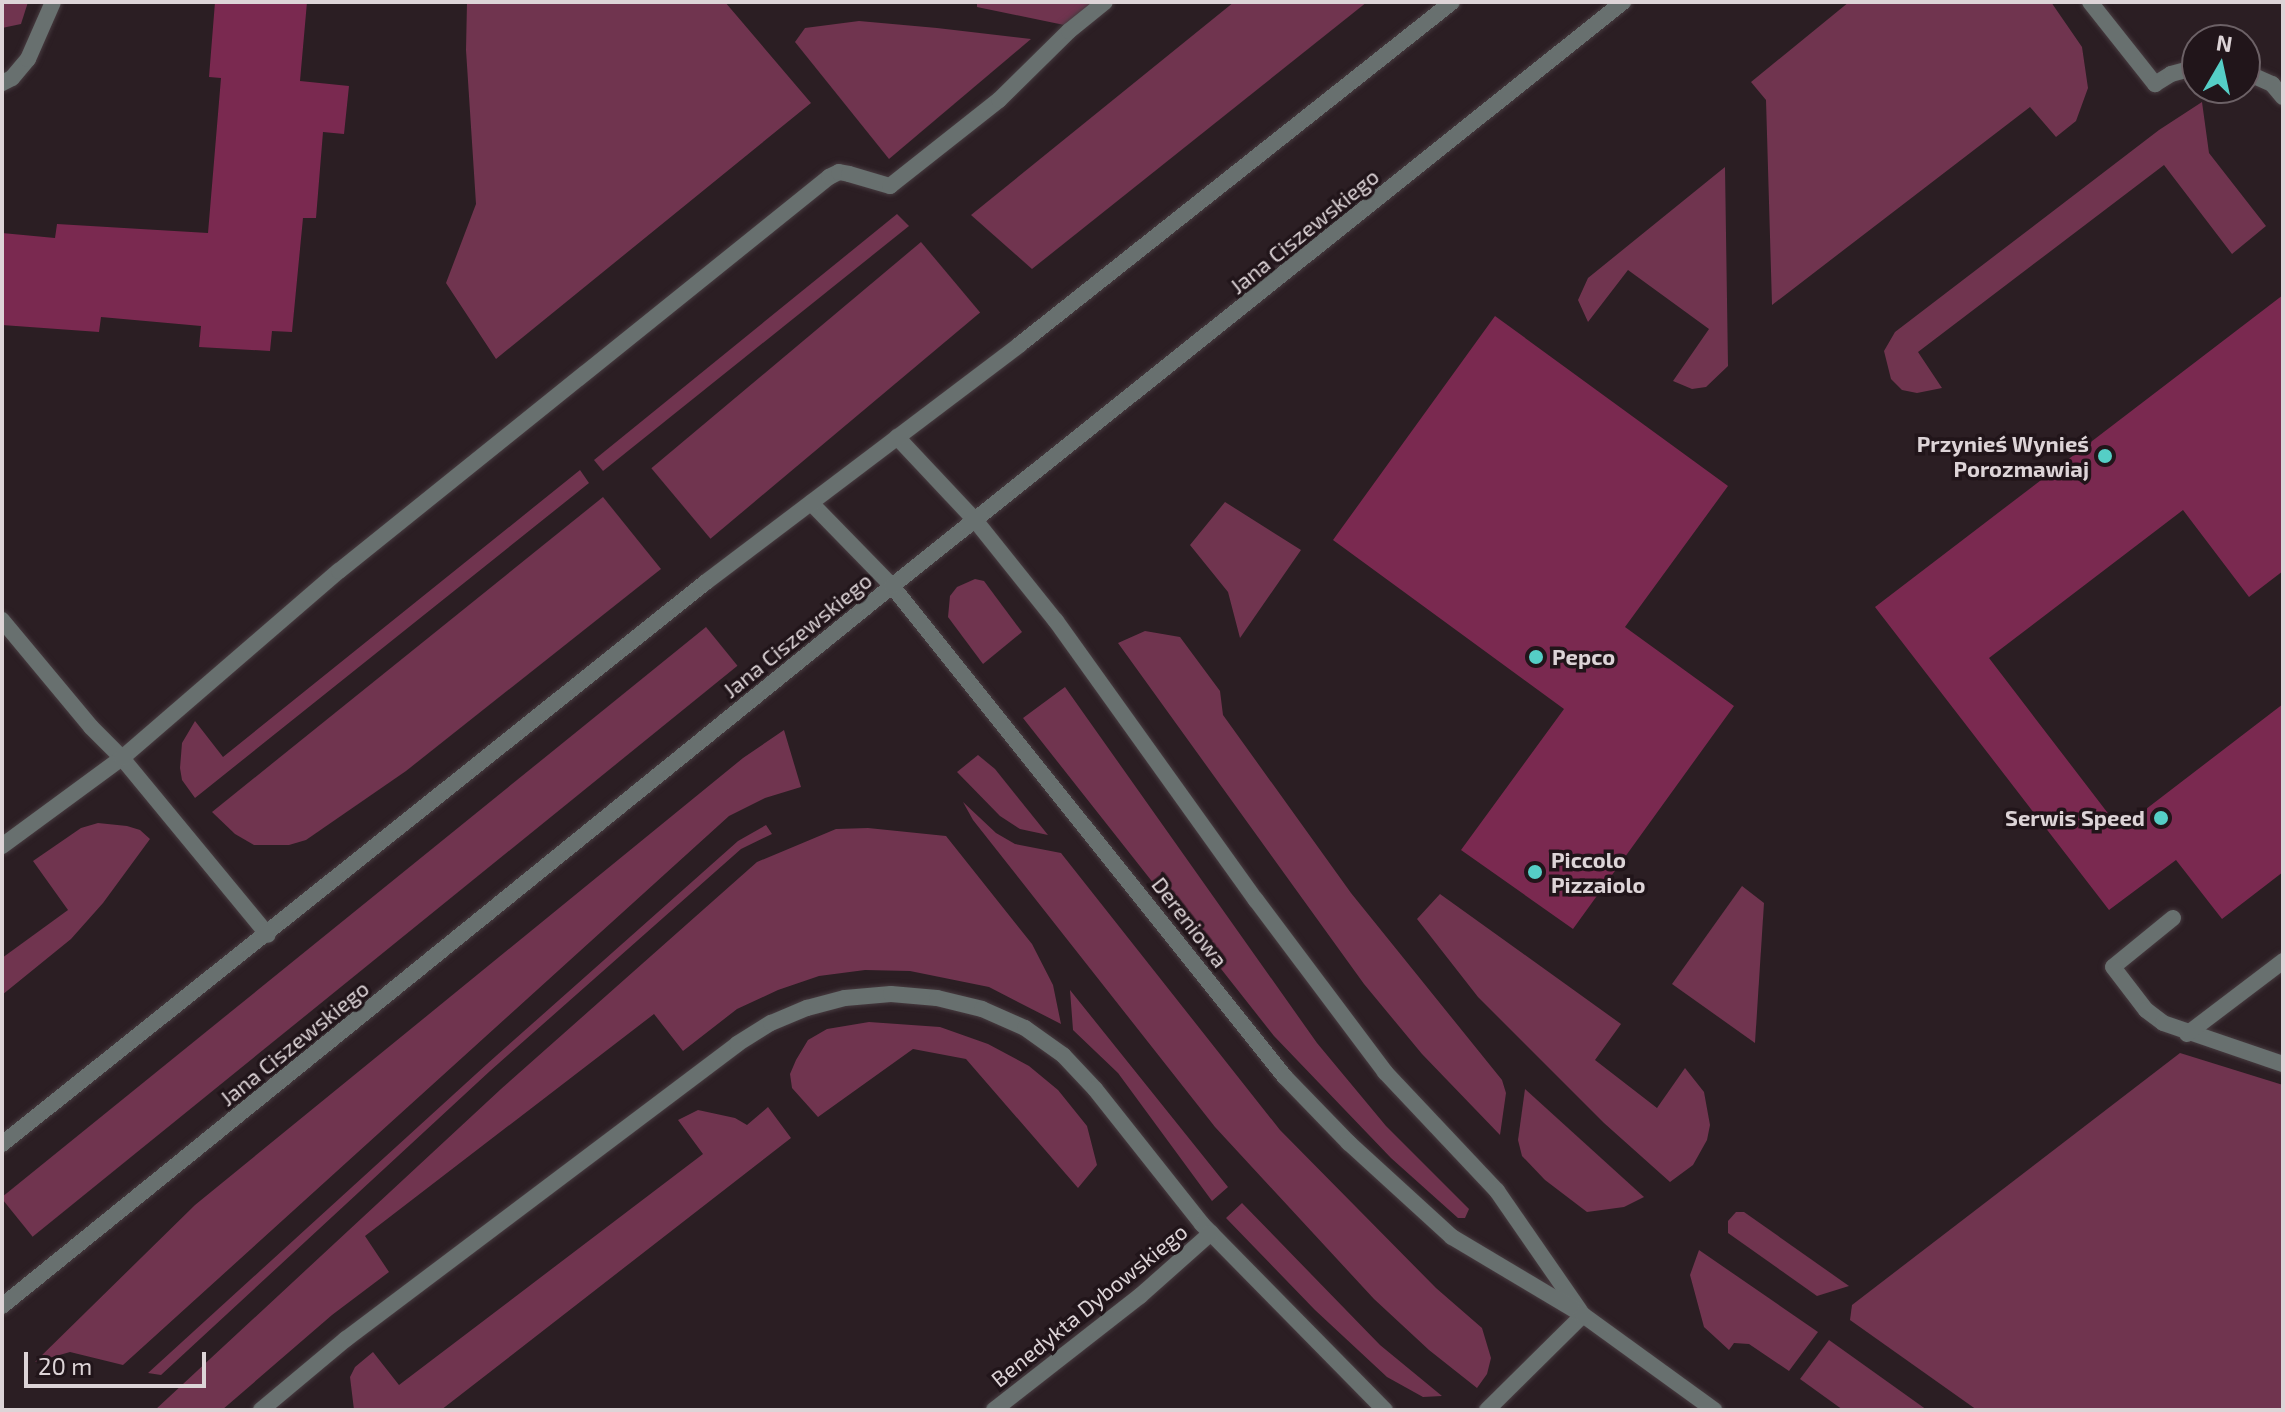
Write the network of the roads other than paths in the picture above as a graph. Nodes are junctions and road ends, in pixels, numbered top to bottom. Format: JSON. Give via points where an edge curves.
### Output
{"nodes":[{"id":1,"x":53,"y":2,"type":"edge"},
{"id":2,"x":1105,"y":2,"type":"edge"},
{"id":3,"x":1452,"y":2,"type":"edge"},
{"id":4,"x":1623,"y":2,"type":"edge"},
{"id":5,"x":2090,"y":2,"type":"edge"},
{"id":6,"x":2181,"y":71,"type":"edge"},
{"id":7,"x":2261,"y":79,"type":"edge"},
{"id":8,"x":2,"y":83,"type":"edge"},
{"id":9,"x":2283,"y":97,"type":"edge"},
{"id":10,"x":897,"y":437,"type":"junction"},
{"id":11,"x":811,"y":503,"type":"junction"},
{"id":12,"x":975,"y":520,"type":"junction"},
{"id":13,"x":892,"y":586,"type":"junction"},
{"id":14,"x":2,"y":620,"type":"edge"},
{"id":15,"x":122,"y":758,"type":"junction"},
{"id":16,"x":2,"y":846,"type":"edge"},
{"id":17,"x":2173,"y":918,"type":"dead end"},
{"id":18,"x":268,"y":935,"type":"junction"},
{"id":19,"x":2283,"y":961,"type":"edge"},
{"id":20,"x":2187,"y":1034,"type":"junction"},
{"id":21,"x":2283,"y":1064,"type":"edge"},
{"id":22,"x":2,"y":1144,"type":"edge"},
{"id":23,"x":1211,"y":1233,"type":"junction"},
{"id":24,"x":2,"y":1306,"type":"edge"},
{"id":25,"x":1583,"y":1315,"type":"junction"},
{"id":26,"x":261,"y":1410,"type":"edge"},
{"id":27,"x":994,"y":1410,"type":"edge"},
{"id":28,"x":1385,"y":1410,"type":"edge"},
{"id":29,"x":1487,"y":1410,"type":"edge"},
{"id":30,"x":1714,"y":1410,"type":"edge"}],
"edges":[{"from":1,"to":8,"type":"street","via":[[28,59]]},
{"from":2,"to":15,"type":"street","via":[[999,100],[890,186],[839,172],[829,177],[339,571]]},
{"from":3,"to":10,"type":"street"},
{"from":4,"to":12,"type":"street","name":"Jana Ciszewskiego"},
{"from":5,"to":6,"type":"street","via":[[2155,84]]},
{"from":7,"to":9,"type":"street"},
{"from":10,"to":11,"type":"street"},
{"from":10,"to":12,"type":"street","name":"Dereniowa"},
{"from":11,"to":13,"type":"street","name":"Dereniowa"},
{"from":11,"to":18,"type":"street"},
{"from":12,"to":13,"type":"street","name":"Jana Ciszewskiego"},
{"from":12,"to":25,"type":"street","name":"Dereniowa","via":[[1056,621],[1385,1072],[1497,1191]]},
{"from":13,"to":24,"type":"street","name":"Jana Ciszewskiego"},
{"from":13,"to":25,"type":"street","name":"Dereniowa","via":[[1285,1077],[1452,1237]]},
{"from":14,"to":15,"type":"street"},
{"from":15,"to":16,"type":"street"},
{"from":15,"to":18,"type":"street"},
{"from":17,"to":20,"type":"street","via":[[2113,967],[2146,1010]]},
{"from":18,"to":22,"type":"street"},
{"from":19,"to":20,"type":"street"},
{"from":20,"to":21,"type":"street"},
{"from":23,"to":26,"type":"street","via":[[1095,1089],[1063,1055],[1025,1028],[982,1009],[937,998],[845,998],[771,1023],[737,1044],[346,1339]]},
{"from":23,"to":27,"type":"street","name":"Benedykta Dybowskiego"},
{"from":23,"to":28,"type":"street"},
{"from":25,"to":29,"type":"street"},
{"from":25,"to":30,"type":"street","name":"Dereniowa"}]}
